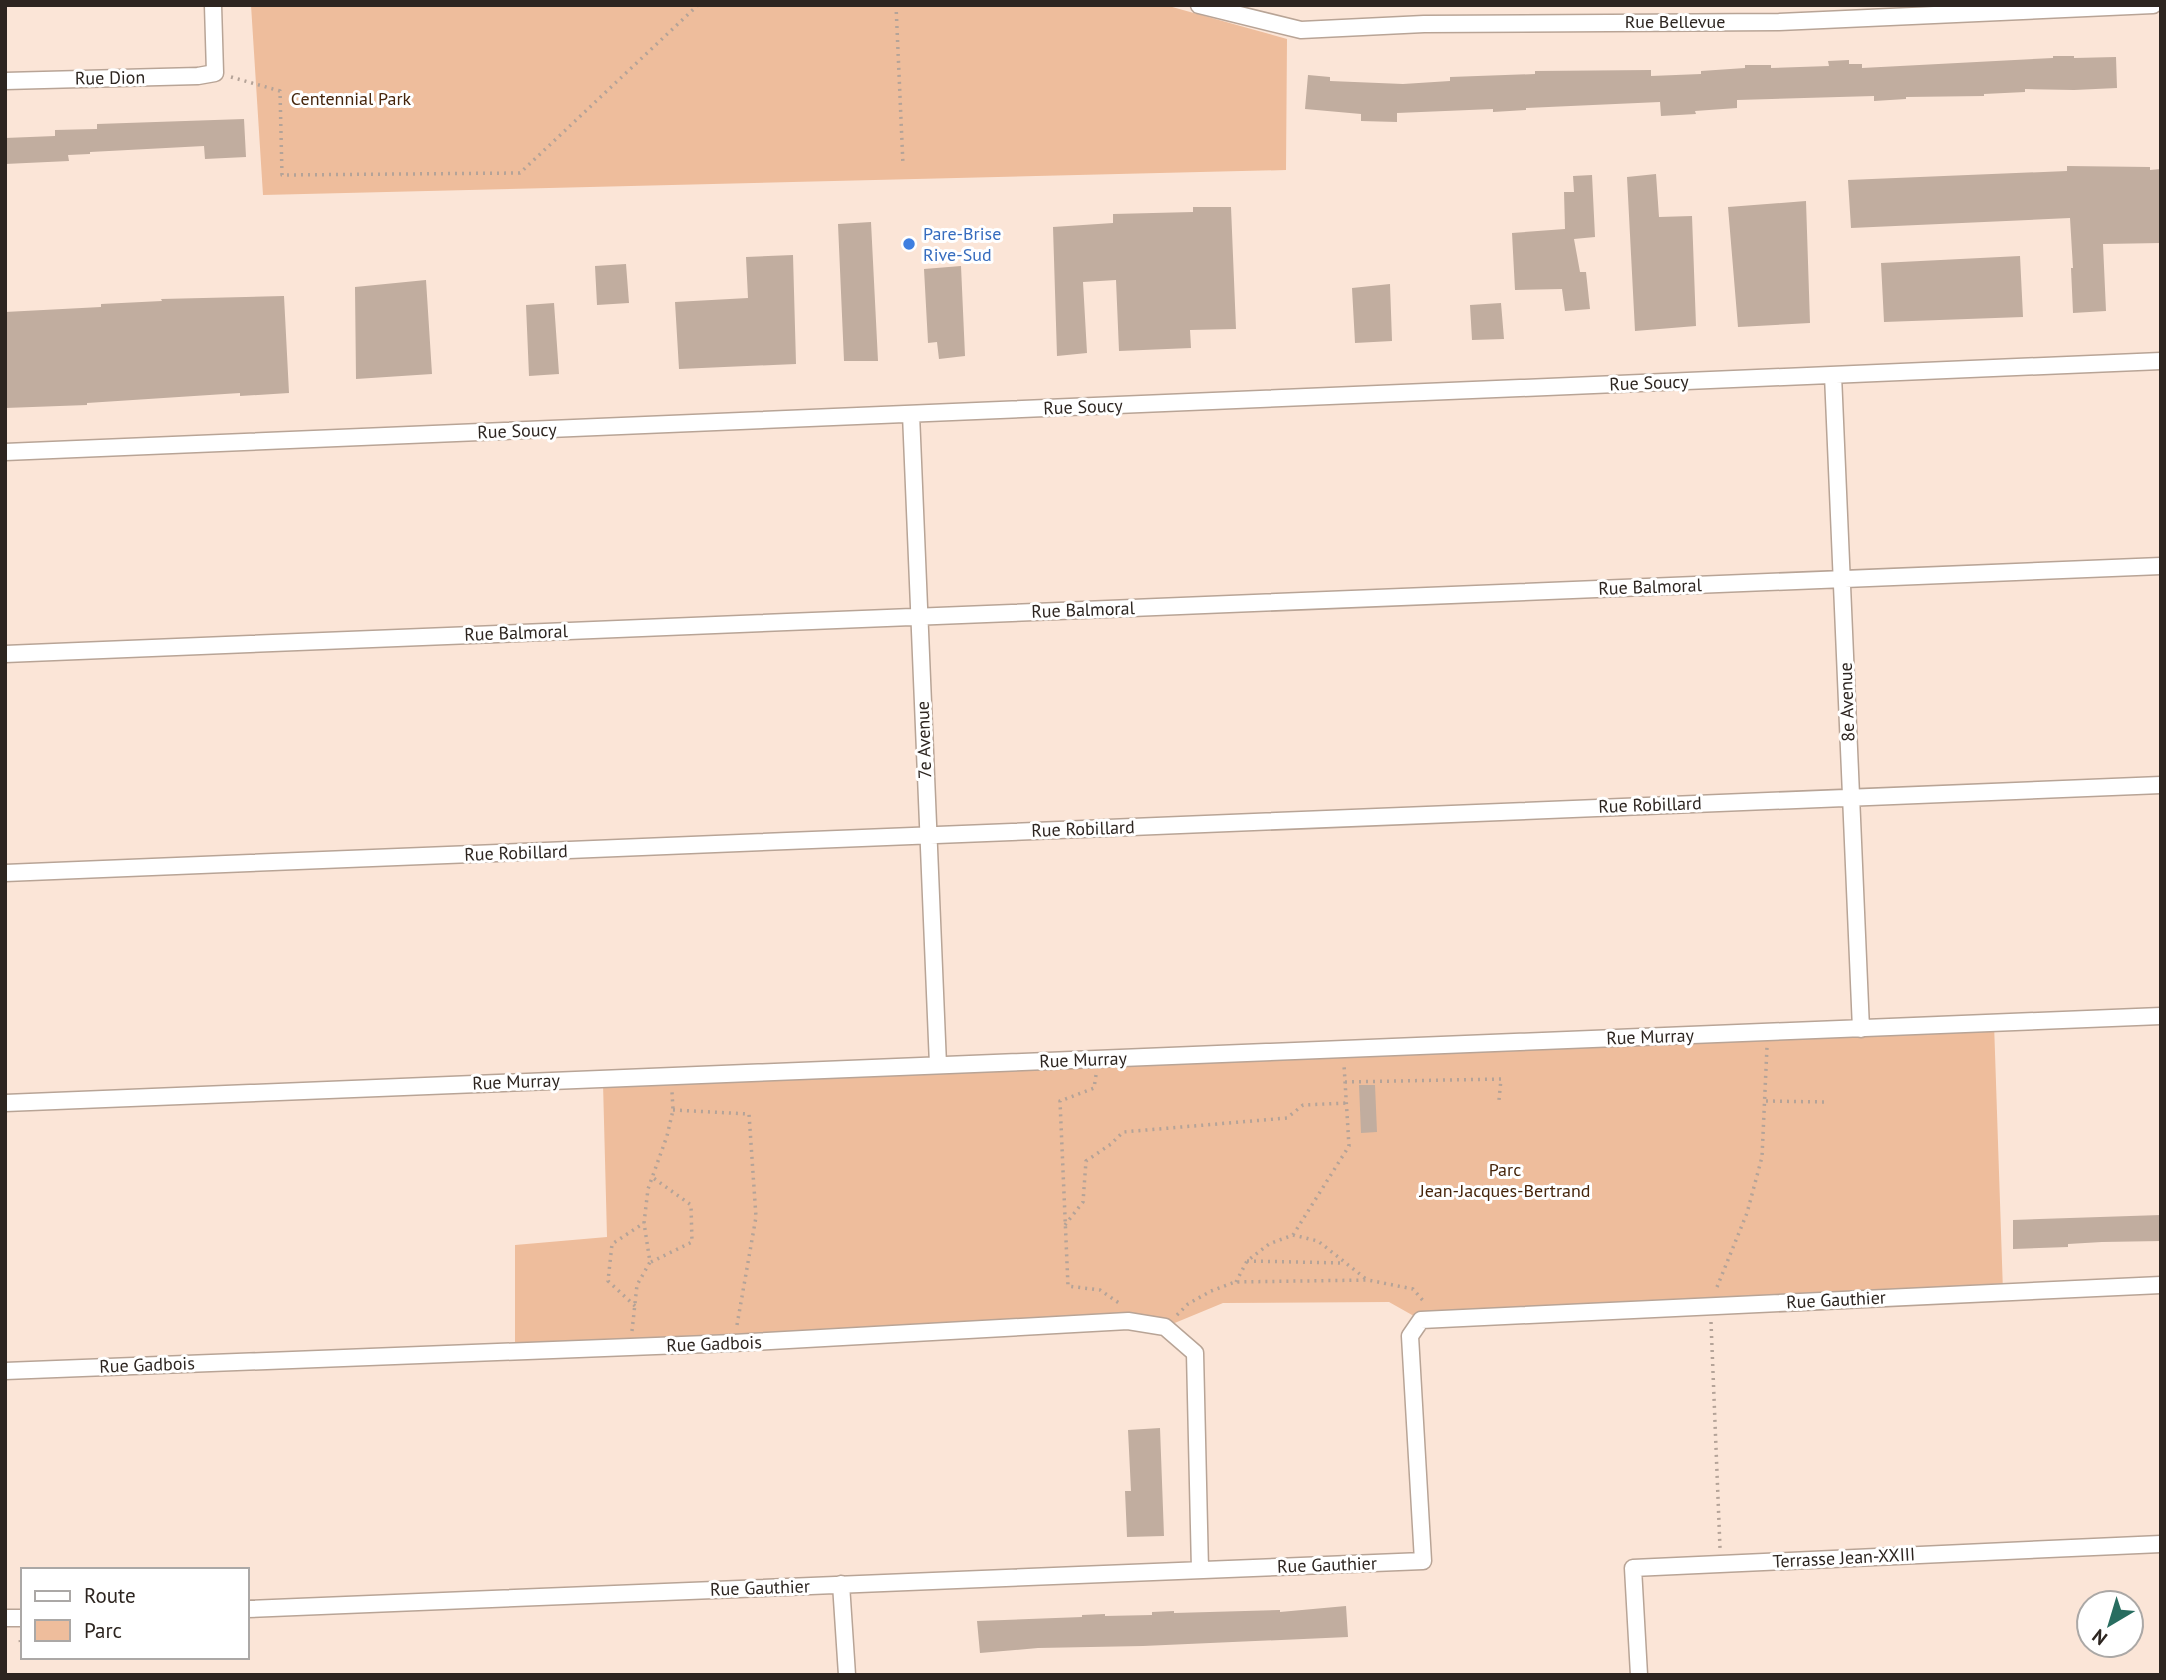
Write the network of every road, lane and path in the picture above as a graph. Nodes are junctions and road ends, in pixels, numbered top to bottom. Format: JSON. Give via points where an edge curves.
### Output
{"nodes":[{"id":1,"x":213,"y":5,"type":"edge"},
{"id":2,"x":698,"y":5,"type":"edge"},
{"id":3,"x":896,"y":5,"type":"edge"},
{"id":4,"x":1199,"y":5,"type":"edge"},
{"id":5,"x":2153,"y":5,"type":"edge"},
{"id":6,"x":2133,"y":6,"type":"edge"},
{"id":7,"x":215,"y":72,"type":"junction"},
{"id":8,"x":5,"y":81,"type":"edge"},
{"id":9,"x":903,"y":165,"type":"dead end"},
{"id":10,"x":2161,"y":361,"type":"edge"},
{"id":11,"x":1833,"y":375,"type":"junction"},
{"id":12,"x":911,"y":414,"type":"junction"},
{"id":13,"x":5,"y":452,"type":"edge"},
{"id":14,"x":2161,"y":566,"type":"edge"},
{"id":15,"x":1842,"y":579,"type":"junction"},
{"id":16,"x":919,"y":617,"type":"junction"},
{"id":17,"x":5,"y":654,"type":"edge"},
{"id":18,"x":2161,"y":785,"type":"edge"},
{"id":19,"x":1851,"y":797,"type":"junction"},
{"id":20,"x":928,"y":836,"type":"junction"},
{"id":21,"x":5,"y":873,"type":"edge"},
{"id":22,"x":2161,"y":1016,"type":"edge"},
{"id":23,"x":1861,"y":1029,"type":"junction"},
{"id":24,"x":1343,"y":1049,"type":"junction"},
{"id":25,"x":1098,"y":1059,"type":"junction"},
{"id":26,"x":938,"y":1065,"type":"junction"},
{"id":27,"x":671,"y":1076,"type":"junction"},
{"id":28,"x":1345,"y":1082,"type":"junction"},
{"id":29,"x":1499,"y":1100,"type":"dead end"},
{"id":30,"x":1766,"y":1101,"type":"dead end"},
{"id":31,"x":1825,"y":1102,"type":"dead end"},
{"id":32,"x":5,"y":1103,"type":"edge"},
{"id":33,"x":1347,"y":1103,"type":"junction"},
{"id":34,"x":673,"y":1110,"type":"junction"},
{"id":35,"x":652,"y":1177,"type":"junction"},
{"id":36,"x":644,"y":1223,"type":"junction"},
{"id":37,"x":1065,"y":1225,"type":"junction"},
{"id":38,"x":1293,"y":1235,"type":"junction"},
{"id":39,"x":1247,"y":1261,"type":"junction"},
{"id":40,"x":650,"y":1262,"type":"junction"},
{"id":41,"x":1346,"y":1263,"type":"junction"},
{"id":42,"x":1368,"y":1280,"type":"junction"},
{"id":43,"x":1235,"y":1282,"type":"junction"},
{"id":44,"x":2161,"y":1285,"type":"edge"},
{"id":45,"x":635,"y":1306,"type":"junction"},
{"id":46,"x":1439,"y":1319,"type":"junction"},
{"id":47,"x":1128,"y":1321,"type":"junction"},
{"id":48,"x":1165,"y":1327,"type":"junction"},
{"id":49,"x":733,"y":1343,"type":"junction"},
{"id":50,"x":630,"y":1347,"type":"junction"},
{"id":51,"x":5,"y":1371,"type":"edge"},
{"id":52,"x":2161,"y":1544,"type":"edge"},
{"id":53,"x":1200,"y":1570,"type":"junction"},
{"id":54,"x":841,"y":1584,"type":"junction"},
{"id":55,"x":248,"y":1609,"type":"edge"},
{"id":56,"x":847,"y":1675,"type":"edge"},
{"id":57,"x":1639,"y":1675,"type":"edge"}],
"edges":[{"from":1,"to":7,"type":"street"},
{"from":2,"to":7,"type":"path","via":[[520,173],[282,175],[280,91]]},
{"from":3,"to":9,"type":"path"},
{"from":4,"to":6,"type":"street","name":"Rue Bellevue","via":[[1301,30],[1424,23],[1779,22]]},
{"from":5,"to":6,"type":"street","name":"Rue Bellevue"},
{"from":7,"to":8,"type":"street","name":"Rue Dion"},
{"from":10,"to":11,"type":"street","name":"Rue Soucy"},
{"from":11,"to":12,"type":"street","name":"Rue Soucy"},
{"from":11,"to":15,"type":"street","name":"8e Avenue"},
{"from":12,"to":13,"type":"street","name":"Rue Soucy"},
{"from":12,"to":16,"type":"street","name":"7e Avenue"},
{"from":14,"to":15,"type":"street","name":"Rue Balmoral"},
{"from":15,"to":16,"type":"street","name":"Rue Balmoral"},
{"from":15,"to":19,"type":"street","name":"8e Avenue"},
{"from":16,"to":17,"type":"street","name":"Rue Balmoral"},
{"from":16,"to":20,"type":"street","name":"7e Avenue"},
{"from":18,"to":19,"type":"street","name":"Rue Robillard"},
{"from":19,"to":20,"type":"street","name":"Rue Robillard"},
{"from":19,"to":23,"type":"street","name":"8e Avenue"},
{"from":20,"to":21,"type":"street","name":"Rue Robillard"},
{"from":20,"to":26,"type":"street","name":"7e Avenue"},
{"from":22,"to":23,"type":"street","name":"Rue Murray"},
{"from":23,"to":24,"type":"street","name":"Rue Murray"},
{"from":24,"to":25,"type":"street","name":"Rue Murray"},
{"from":24,"to":28,"type":"path"},
{"from":25,"to":26,"type":"street","name":"Rue Murray"},
{"from":25,"to":37,"type":"path","via":[[1094,1088],[1060,1101]]},
{"from":26,"to":27,"type":"street","name":"Rue Murray"},
{"from":27,"to":32,"type":"street","name":"Rue Murray"},
{"from":27,"to":34,"type":"path"},
{"from":28,"to":29,"type":"path","via":[[1501,1079]]},
{"from":28,"to":33,"type":"path"},
{"from":30,"to":31,"type":"path"},
{"from":33,"to":37,"type":"path","via":[[1303,1105],[1287,1118],[1124,1132],[1086,1161],[1083,1202]]},
{"from":33,"to":38,"type":"path","via":[[1349,1146]]},
{"from":34,"to":35,"type":"path"},
{"from":34,"to":49,"type":"path","via":[[749,1114],[756,1217]]},
{"from":35,"to":36,"type":"path"},
{"from":35,"to":40,"type":"path","via":[[691,1205],[692,1242]]},
{"from":36,"to":40,"type":"path"},
{"from":36,"to":45,"type":"path","via":[[612,1244],[610,1257],[608,1281]]},
{"from":37,"to":47,"type":"path","via":[[1068,1286],[1100,1290],[1119,1302]]},
{"from":38,"to":39,"type":"path","via":[[1269,1244]]},
{"from":38,"to":41,"type":"path","via":[[1318,1241]]},
{"from":39,"to":41,"type":"path"},
{"from":39,"to":43,"type":"path"},
{"from":40,"to":45,"type":"path","via":[[637,1285]]},
{"from":41,"to":42,"type":"path"},
{"from":42,"to":43,"type":"path"},
{"from":42,"to":46,"type":"path","via":[[1413,1289]]},
{"from":43,"to":48,"type":"path","via":[[1188,1304]]},
{"from":44,"to":46,"type":"street","name":"Rue Gauthier"},
{"from":45,"to":50,"type":"path"},
{"from":46,"to":53,"type":"street","name":"Rue Gauthier","via":[[1422,1320],[1410,1336],[1423,1561]]},
{"from":47,"to":48,"type":"street","name":"Rue Gadbois"},
{"from":47,"to":49,"type":"street","name":"Rue Gadbois"},
{"from":48,"to":53,"type":"street","via":[[1195,1353]]},
{"from":49,"to":50,"type":"street","name":"Rue Gadbois"},
{"from":50,"to":51,"type":"street","name":"Rue Gadbois"},
{"from":52,"to":57,"type":"street","name":"Terrasse Jean-XXIII","via":[[1633,1568]]},
{"from":53,"to":54,"type":"street","name":"Rue Gauthier"},
{"from":54,"to":55,"type":"street","name":"Rue Gauthier"},
{"from":54,"to":56,"type":"street"}]}
